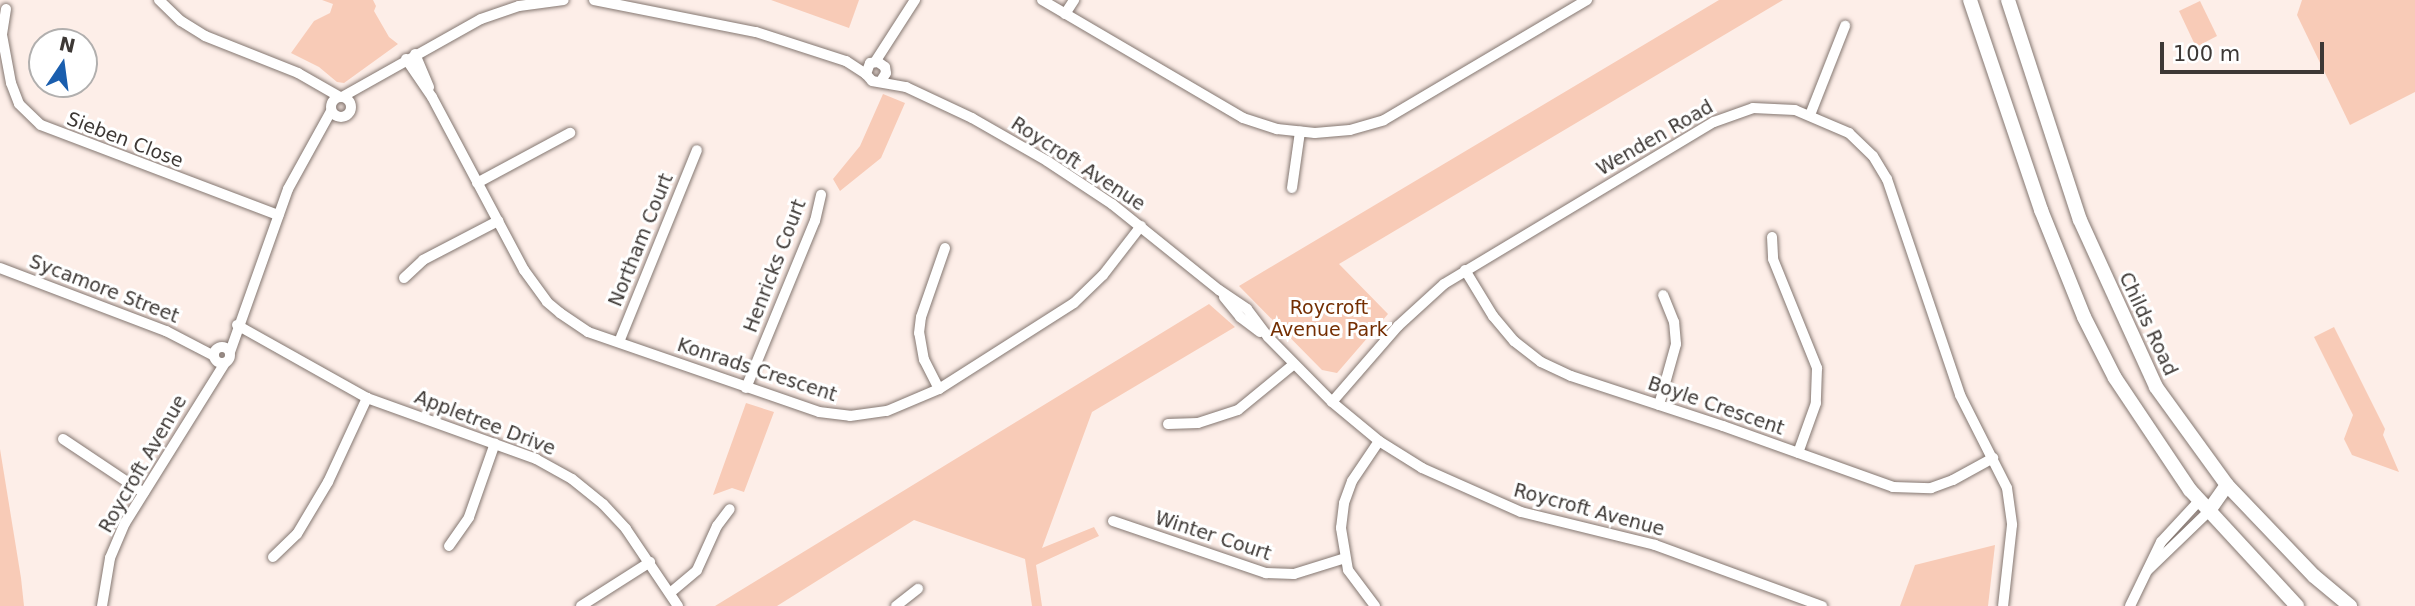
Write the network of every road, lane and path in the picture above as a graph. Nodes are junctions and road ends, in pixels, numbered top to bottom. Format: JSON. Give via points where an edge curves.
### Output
{"nodes":[{"id":1,"x":159,"y":0,"type":"edge"},
{"id":2,"x":564,"y":0,"type":"edge"},
{"id":3,"x":594,"y":0,"type":"edge"},
{"id":4,"x":915,"y":0,"type":"edge"},
{"id":5,"x":1042,"y":0,"type":"edge"},
{"id":6,"x":1074,"y":0,"type":"edge"},
{"id":7,"x":1587,"y":0,"type":"edge"},
{"id":8,"x":1970,"y":0,"type":"edge"},
{"id":9,"x":2008,"y":0,"type":"edge"},
{"id":10,"x":551,"y":1,"type":"edge"},
{"id":11,"x":1574,"y":3,"type":"edge"},
{"id":12,"x":6,"y":9,"type":"dead end"},
{"id":13,"x":1065,"y":14,"type":"junction"},
{"id":14,"x":1845,"y":26,"type":"dead end"},
{"id":15,"x":410,"y":56,"type":"junction"},
{"id":16,"x":846,"y":61,"type":"junction"},
{"id":17,"x":879,"y":64,"type":"junction"},
{"id":18,"x":866,"y":74,"type":"junction"},
{"id":19,"x":881,"y":81,"type":"junction"},
{"id":20,"x":906,"y":87,"type":"junction"},
{"id":21,"x":339,"y":103,"type":"junction"},
{"id":22,"x":1810,"y":115,"type":"junction"},
{"id":23,"x":1300,"y":132,"type":"junction"},
{"id":24,"x":570,"y":133,"type":"dead end"},
{"id":25,"x":696,"y":150,"type":"dead end"},
{"id":26,"x":307,"y":153,"type":"junction"},
{"id":27,"x":477,"y":183,"type":"junction"},
{"id":28,"x":1292,"y":188,"type":"dead end"},
{"id":29,"x":821,"y":195,"type":"dead end"},
{"id":30,"x":278,"y":215,"type":"junction"},
{"id":31,"x":498,"y":221,"type":"junction"},
{"id":32,"x":1141,"y":226,"type":"junction"},
{"id":33,"x":1772,"y":237,"type":"dead end"},
{"id":34,"x":945,"y":248,"type":"dead end"},
{"id":35,"x":0,"y":268,"type":"edge"},
{"id":36,"x":1465,"y":270,"type":"junction"},
{"id":37,"x":404,"y":278,"type":"dead end"},
{"id":38,"x":1663,"y":295,"type":"dead end"},
{"id":39,"x":237,"y":326,"type":"junction"},
{"id":40,"x":619,"y":342,"type":"junction"},
{"id":41,"x":220,"y":354,"type":"junction"},
{"id":42,"x":1294,"y":365,"type":"junction"},
{"id":43,"x":746,"y":387,"type":"junction"},
{"id":44,"x":939,"y":389,"type":"junction"},
{"id":45,"x":367,"y":398,"type":"junction"},
{"id":46,"x":1332,"y":402,"type":"junction"},
{"id":47,"x":1660,"y":405,"type":"junction"},
{"id":48,"x":1168,"y":424,"type":"dead end"},
{"id":49,"x":63,"y":439,"type":"dead end"},
{"id":50,"x":1379,"y":441,"type":"junction"},
{"id":51,"x":495,"y":443,"type":"junction"},
{"id":52,"x":1798,"y":453,"type":"junction"},
{"id":53,"x":1993,"y":458,"type":"junction"},
{"id":54,"x":2227,"y":485,"type":"junction"},
{"id":55,"x":144,"y":493,"type":"junction"},
{"id":56,"x":2204,"y":506,"type":"junction"},
{"id":57,"x":730,"y":509,"type":"dead end"},
{"id":58,"x":1113,"y":522,"type":"dead end"},
{"id":59,"x":449,"y":546,"type":"dead end"},
{"id":60,"x":273,"y":557,"type":"dead end"},
{"id":61,"x":1345,"y":558,"type":"junction"},
{"id":62,"x":650,"y":562,"type":"junction"},
{"id":63,"x":918,"y":589,"type":"dead end"},
{"id":64,"x":670,"y":593,"type":"junction"},
{"id":65,"x":102,"y":606,"type":"edge"},
{"id":66,"x":581,"y":606,"type":"edge"},
{"id":67,"x":678,"y":606,"type":"edge"},
{"id":68,"x":896,"y":606,"type":"edge"},
{"id":69,"x":1375,"y":606,"type":"edge"},
{"id":70,"x":1822,"y":606,"type":"edge"},
{"id":71,"x":2003,"y":606,"type":"edge"},
{"id":72,"x":2130,"y":606,"type":"edge"},
{"id":73,"x":2297,"y":606,"type":"edge"},
{"id":74,"x":2350,"y":606,"type":"edge"}],
"edges":[{"from":1,"to":21,"type":"street","via":[[205,36],[287,68]]},
{"from":2,"to":10,"type":"street"},
{"from":3,"to":16,"type":"street","via":[[756,32]]},
{"from":4,"to":17,"type":"street"},
{"from":5,"to":13,"type":"street"},
{"from":6,"to":13,"type":"street"},
{"from":7,"to":11,"type":"street"},
{"from":8,"to":56,"type":"main road","via":[[2034,190],[2084,317],[2136,412]]},
{"from":9,"to":54,"type":"main road","name":"Childs Road","via":[[2068,187],[2112,296],[2165,402]]},
{"from":10,"to":15,"type":"street","via":[[481,19]]},
{"from":11,"to":23,"type":"street","via":[[1384,120],[1350,130]]},
{"from":12,"to":30,"type":"street","name":"Sieben Close","via":[[2,35],[13,92],[41,125]]},
{"from":13,"to":23,"type":"street","via":[[1228,110],[1259,124]]},
{"from":14,"to":22,"type":"street"},
{"from":15,"to":21,"type":"street"},
{"from":15,"to":27,"type":"street","name":"Konrads Crescent"},
{"from":16,"to":17,"type":"street"},
{"from":16,"to":18,"type":"street"},
{"from":17,"to":18,"type":"street","via":[[867,68]]},
{"from":17,"to":19,"type":"street","via":[[886,73]]},
{"from":17,"to":20,"type":"street","name":"Roycroft Avenue"},
{"from":18,"to":19,"type":"street","via":[[872,81]]},
{"from":19,"to":20,"type":"street","name":"Roycroft Avenue"},
{"from":20,"to":32,"type":"street","name":"Roycroft Avenue","via":[[1007,137]]},
{"from":21,"to":26,"type":"street","name":"Roycroft Avenue"},
{"from":21,"to":26,"type":"street","name":"Roycroft Avenue","via":[[345,117]]},
{"from":22,"to":36,"type":"street","name":"Wenden Road","via":[[1767,107],[1727,116]]},
{"from":22,"to":53,"type":"street","name":"Wenden Road","via":[[1855,138],[1884,173],[1960,395]]},
{"from":23,"to":28,"type":"street"},
{"from":24,"to":27,"type":"street"},
{"from":25,"to":40,"type":"street","name":"Northam Court"},
{"from":26,"to":30,"type":"street","name":"Roycroft Avenue"},
{"from":27,"to":31,"type":"street","name":"Konrads Crescent"},
{"from":29,"to":43,"type":"street","name":"Henricks Court","via":[[815,221]]},
{"from":30,"to":39,"type":"street","name":"Roycroft Avenue"},
{"from":31,"to":37,"type":"street","via":[[423,260]]},
{"from":31,"to":40,"type":"street","name":"Konrads Crescent","via":[[547,302],[573,323]]},
{"from":32,"to":42,"type":"street","name":"Roycroft Avenue","via":[[1247,309]]},
{"from":32,"to":44,"type":"street","name":"Konrads Crescent","via":[[1074,303]]},
{"from":33,"to":52,"type":"street","via":[[1773,259],[1815,357],[1818,378],[1816,403]]},
{"from":34,"to":44,"type":"street","via":[[919,333],[924,360]]},
{"from":35,"to":41,"type":"street","name":"Sycamore Street"},
{"from":36,"to":46,"type":"street","name":"Wenden Road","via":[[1415,307]]},
{"from":36,"to":47,"type":"street","name":"Boyle Crescent","via":[[1501,327],[1526,352],[1571,376]]},
{"from":38,"to":47,"type":"street","via":[[1674,322],[1676,344]]},
{"from":39,"to":41,"type":"street","name":"Roycroft Avenue"},
{"from":39,"to":45,"type":"street","name":"Appletree Drive"},
{"from":40,"to":43,"type":"street","name":"Konrads Crescent"},
{"from":41,"to":55,"type":"street","name":"Roycroft Avenue","via":[[211,382]]},
{"from":42,"to":46,"type":"street","name":"Roycroft Avenue"},
{"from":42,"to":48,"type":"street","via":[[1238,410],[1198,423]]},
{"from":43,"to":44,"type":"street","name":"Konrads Crescent","via":[[810,410],[850,416],[887,411]]},
{"from":45,"to":51,"type":"street","name":"Appletree Drive"},
{"from":45,"to":60,"type":"street","via":[[328,482],[297,534]]},
{"from":46,"to":50,"type":"street","name":"Roycroft Avenue"},
{"from":47,"to":52,"type":"street","name":"Boyle Crescent"},
{"from":49,"to":55,"type":"street"},
{"from":50,"to":61,"type":"street","via":[[1347,493],[1340,528]]},
{"from":50,"to":70,"type":"street","name":"Roycroft Avenue","via":[[1446,480],[1507,507],[1655,545]]},
{"from":51,"to":59,"type":"street","via":[[469,517]]},
{"from":51,"to":62,"type":"street","name":"Appletree Drive","via":[[556,469],[590,491],[620,521]]},
{"from":52,"to":53,"type":"street","name":"Boyle Crescent","via":[[1905,489],[1943,484]]},
{"from":53,"to":71,"type":"street","name":"Wenden Road","via":[[2007,488],[2011,518]]},
{"from":54,"to":56,"type":"main road"},
{"from":54,"to":74,"type":"main road","name":"Childs Road","via":[[2314,576]]},
{"from":55,"to":65,"type":"street","name":"Roycroft Avenue","via":[[117,540]]},
{"from":56,"to":72,"type":"street","via":[[2161,541]]},
{"from":56,"to":73,"type":"main road"},
{"from":57,"to":64,"type":"street","via":[[696,570]]},
{"from":58,"to":61,"type":"street","name":"Winter Court","via":[[1266,573],[1294,573]]},
{"from":61,"to":69,"type":"street","via":[[1355,582]]},
{"from":62,"to":64,"type":"street","name":"Appletree Drive"},
{"from":62,"to":66,"type":"street"},
{"from":63,"to":68,"type":"street"},
{"from":64,"to":67,"type":"street","name":"Appletree Drive"}]}
